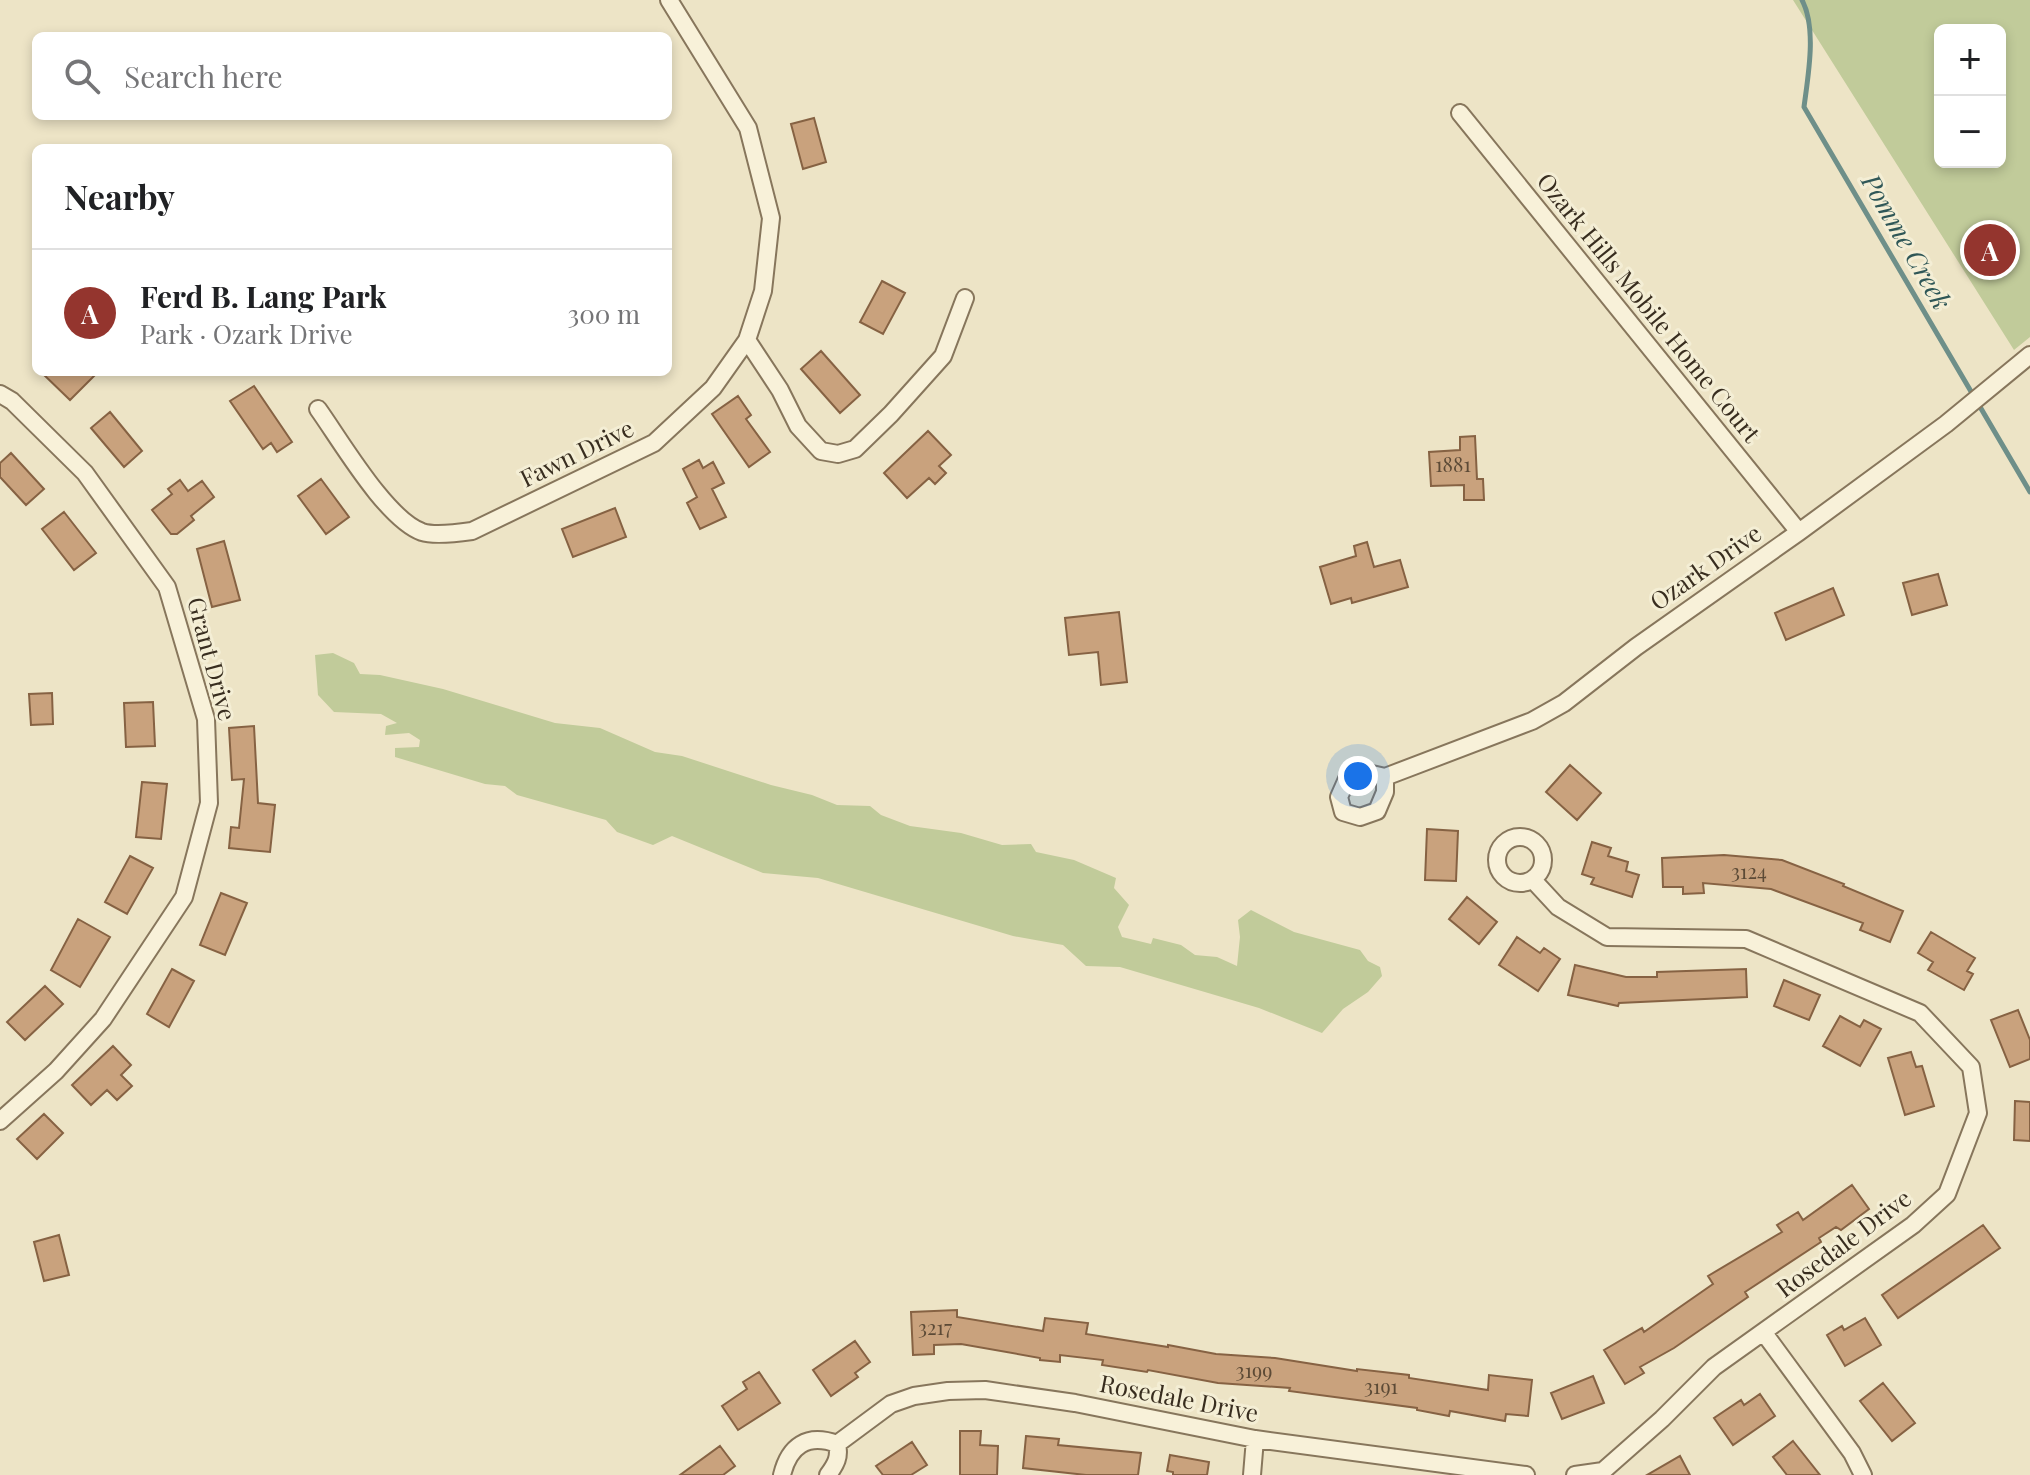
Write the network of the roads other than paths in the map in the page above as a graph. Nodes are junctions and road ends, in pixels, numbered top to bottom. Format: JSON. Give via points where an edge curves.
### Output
{"nodes":[{"id":1,"x":669,"y":0,"type":"edge"},
{"id":2,"x":1460,"y":113,"type":"dead end"},
{"id":3,"x":965,"y":298,"type":"dead end"},
{"id":4,"x":747,"y":340,"type":"junction"},
{"id":5,"x":2027,"y":357,"type":"edge"},
{"id":6,"x":0,"y":394,"type":"edge"},
{"id":7,"x":318,"y":409,"type":"dead end"},
{"id":8,"x":1799,"y":532,"type":"junction"},
{"id":9,"x":1385,"y":777,"type":"dead end"},
{"id":10,"x":1533,"y":880,"type":"dead end"},
{"id":11,"x":0,"y":1121,"type":"edge"},
{"id":12,"x":1764,"y":1333,"type":"junction"},
{"id":13,"x":1255,"y":1439,"type":"junction"},
{"id":14,"x":837,"y":1444,"type":"junction"},
{"id":15,"x":782,"y":1475,"type":"edge"},
{"id":16,"x":828,"y":1475,"type":"edge"},
{"id":17,"x":1252,"y":1475,"type":"edge"},
{"id":18,"x":1526,"y":1475,"type":"edge"},
{"id":19,"x":1575,"y":1475,"type":"edge"},
{"id":20,"x":1863,"y":1475,"type":"edge"}],
"edges":[{"from":1,"to":4,"type":"street","name":"Fawn Drive","via":[[748,128],[771,218],[763,291]]},
{"from":2,"to":8,"type":"street","name":"Ozark Hills Mobile Home Court"},
{"from":3,"to":4,"type":"street","via":[[943,356],[855,449],[838,454],[821,451],[798,426]]},
{"from":4,"to":7,"type":"street","name":"Fawn Drive","via":[[713,388],[654,443],[472,531],[422,532],[387,507]]},
{"from":5,"to":8,"type":"street","name":"Ozark Drive"},
{"from":6,"to":11,"type":"street","name":"Grant Drive","via":[[85,473],[167,587],[206,719],[209,803],[177,908],[103,1019]]},
{"from":8,"to":9,"type":"street","name":"Ozark Drive","via":[[1564,703],[1532,721]]},
{"from":10,"to":12,"type":"street","name":"Rosedale Drive","via":[[1558,907],[1607,937],[1746,939],[1905,1006],[1920,1013],[1971,1067],[1978,1113],[1947,1194],[1913,1225]]},
{"from":12,"to":19,"type":"street","name":"Rosedale Drive","via":[[1714,1367],[1603,1471]]},
{"from":12,"to":20,"type":"street"},
{"from":13,"to":14,"type":"street","name":"Rosedale Drive","via":[[985,1390],[914,1396],[891,1404]]},
{"from":13,"to":17,"type":"street"},
{"from":13,"to":18,"type":"street","name":"Rosedale Drive"},
{"from":14,"to":15,"type":"street","via":[[818,1440],[799,1445],[787,1456]]},
{"from":14,"to":16,"type":"street","via":[[837,1463]]}]}
